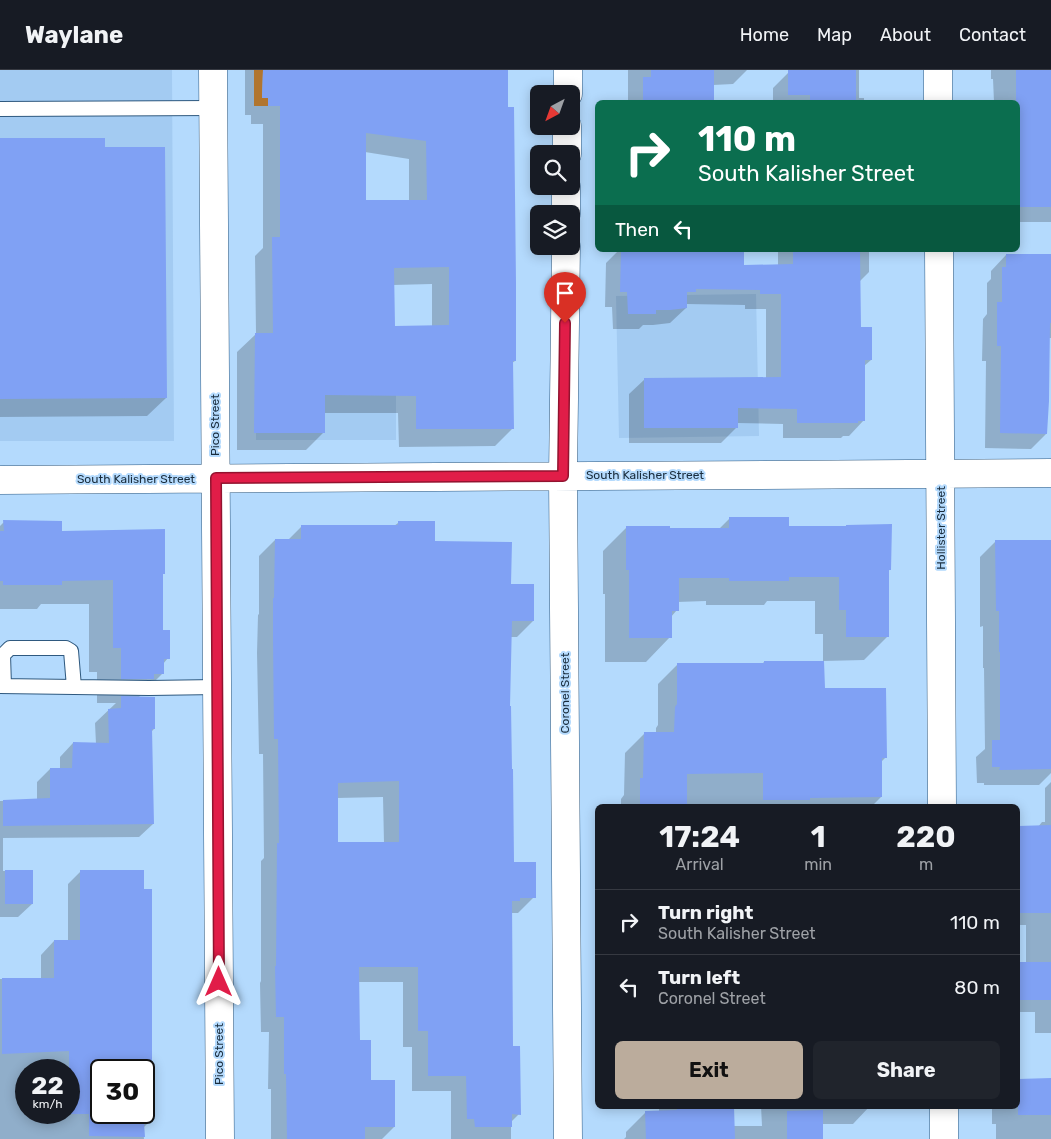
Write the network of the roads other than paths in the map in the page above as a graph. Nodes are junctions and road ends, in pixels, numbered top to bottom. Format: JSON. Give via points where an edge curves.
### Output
{"nodes":[{"id":1,"x":213,"y":70,"type":"edge"},
{"id":2,"x":568,"y":70,"type":"edge"},
{"id":3,"x":938,"y":70,"type":"edge"},
{"id":4,"x":568,"y":85,"type":"edge"},
{"id":5,"x":938,"y":100,"type":"edge"},
{"id":6,"x":214,"y":108,"type":"junction"},
{"id":7,"x":0,"y":109,"type":"edge"},
{"id":8,"x":939,"y":252,"type":"edge"},
{"id":9,"x":566,"y":255,"type":"edge"},
{"id":10,"x":1051,"y":473,"type":"edge"},
{"id":11,"x":941,"y":474,"type":"junction"},
{"id":12,"x":563,"y":476,"type":"junction"},
{"id":13,"x":216,"y":478,"type":"junction"},
{"id":14,"x":0,"y":480,"type":"edge"},
{"id":15,"x":2,"y":686,"type":"edge"},
{"id":16,"x":74,"y":687,"type":"junction"},
{"id":17,"x":217,"y":687,"type":"junction"},
{"id":18,"x":942,"y":804,"type":"edge"},
{"id":19,"x":944,"y":1109,"type":"edge"},
{"id":20,"x":220,"y":1139,"type":"edge"},
{"id":21,"x":568,"y":1139,"type":"edge"},
{"id":22,"x":944,"y":1139,"type":"edge"}],
"edges":[{"from":1,"to":6,"type":"street","name":"Pico Street"},
{"from":2,"to":4,"type":"street"},
{"from":3,"to":5,"type":"street"},
{"from":6,"to":7,"type":"lane"},
{"from":6,"to":13,"type":"street","name":"Pico Street"},
{"from":8,"to":11,"type":"street","name":"Hollister Street"},
{"from":9,"to":12,"type":"street","name":"Coronel Street"},
{"from":10,"to":11,"type":"street","name":"South Kalisher Street"},
{"from":11,"to":12,"type":"street","name":"South Kalisher Street"},
{"from":11,"to":18,"type":"street","name":"Hollister Street"},
{"from":12,"to":13,"type":"street","name":"South Kalisher Street"},
{"from":12,"to":21,"type":"street","name":"Coronel Street"},
{"from":13,"to":14,"type":"street","name":"South Kalisher Street"},
{"from":13,"to":17,"type":"street","name":"Pico Street"},
{"from":15,"to":16,"type":"lane"},
{"from":15,"to":16,"type":"lane","via":[[3,655],[10,648],[66,648],[71,651]]},
{"from":16,"to":17,"type":"lane"},
{"from":17,"to":20,"type":"street","name":"Pico Street"},
{"from":19,"to":22,"type":"street"}]}
